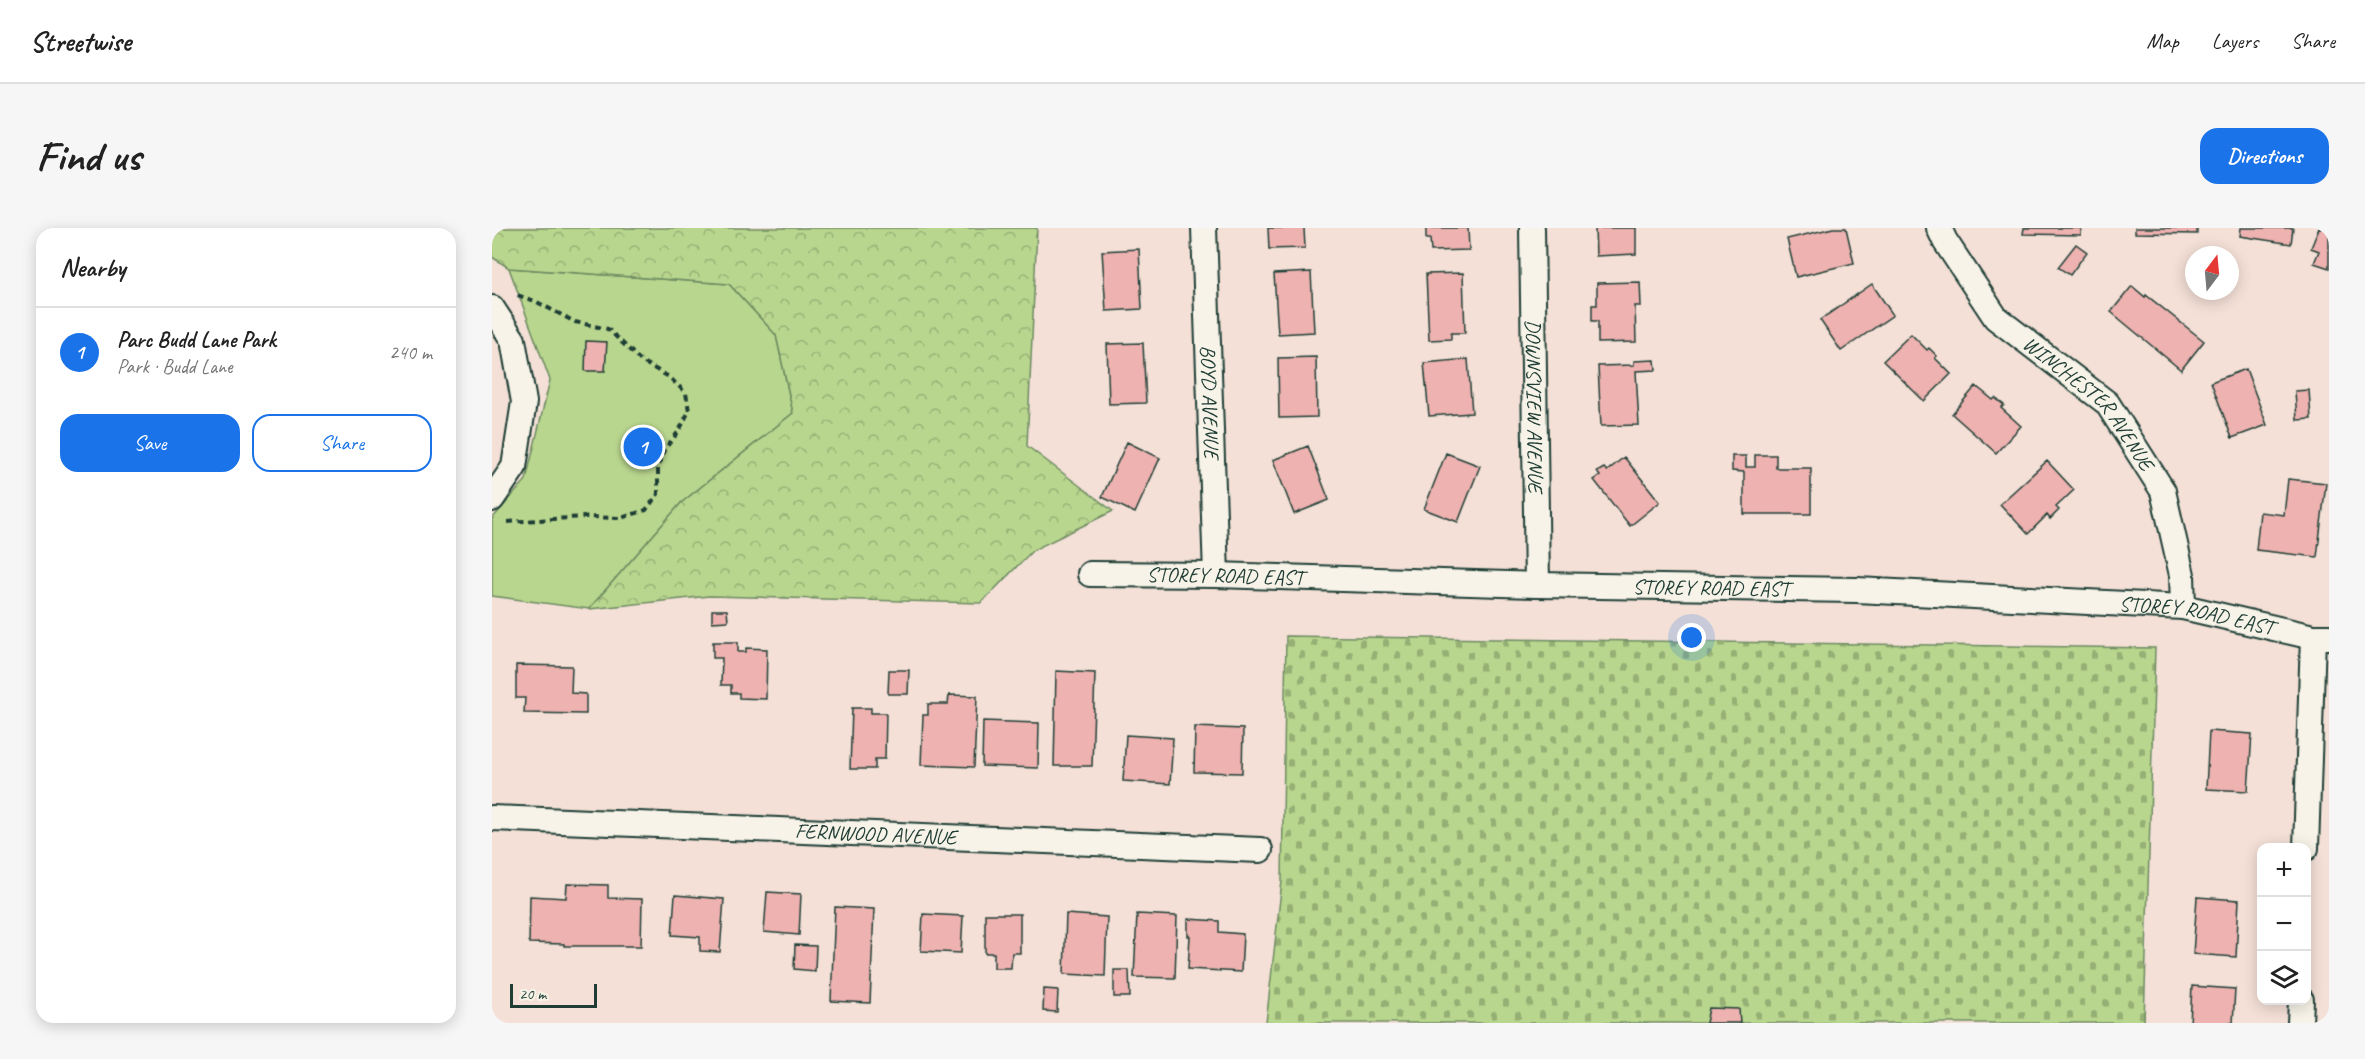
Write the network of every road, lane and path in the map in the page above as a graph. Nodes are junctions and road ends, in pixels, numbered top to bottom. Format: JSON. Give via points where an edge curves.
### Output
{"nodes":[{"id":1,"x":1204,"y":228,"type":"edge"},
{"id":2,"x":1532,"y":228,"type":"edge"},
{"id":3,"x":1939,"y":228,"type":"edge"},
{"id":4,"x":513,"y":294,"type":"dead end"},
{"id":5,"x":492,"y":308,"type":"edge"},
{"id":6,"x":492,"y":499,"type":"edge"},
{"id":7,"x":500,"y":523,"type":"dead end"},
{"id":8,"x":1090,"y":574,"type":"dead end"},
{"id":9,"x":1216,"y":575,"type":"junction"},
{"id":10,"x":1538,"y":585,"type":"junction"},
{"id":11,"x":2183,"y":607,"type":"junction"},
{"id":12,"x":2321,"y":637,"type":"edge"},
{"id":13,"x":492,"y":818,"type":"edge"},
{"id":14,"x":2306,"y":843,"type":"edge"},
{"id":15,"x":1260,"y":850,"type":"dead end"},
{"id":16,"x":2301,"y":1005,"type":"edge"},
{"id":17,"x":2300,"y":1023,"type":"edge"}],
"edges":[{"from":1,"to":9,"type":"street","name":"BOYD AVENUE"},
{"from":2,"to":10,"type":"street","name":"DOWNSVIEW AVENUE"},
{"from":3,"to":11,"type":"street","name":"WINCHESTER AVENUE","via":[[1996,318],[2107,403],[2163,491],[2182,575]]},
{"from":4,"to":7,"type":"path","via":[[575,322],[608,329],[641,361],[687,393],[689,411],[664,450],[658,468],[658,494],[646,510],[621,518]]},
{"from":5,"to":6,"type":"street","via":[[513,340],[524,402],[514,467]]},
{"from":8,"to":9,"type":"street","name":"STOREY ROAD EAST"},
{"from":9,"to":10,"type":"street","name":"STOREY ROAD EAST"},
{"from":10,"to":11,"type":"street","name":"STOREY ROAD EAST","via":[[1857,590]]},
{"from":11,"to":12,"type":"street","name":"STOREY ROAD EAST"},
{"from":12,"to":14,"type":"street"},
{"from":13,"to":15,"type":"street","name":"FERNWOOD AVENUE"},
{"from":16,"to":17,"type":"street"}]}
